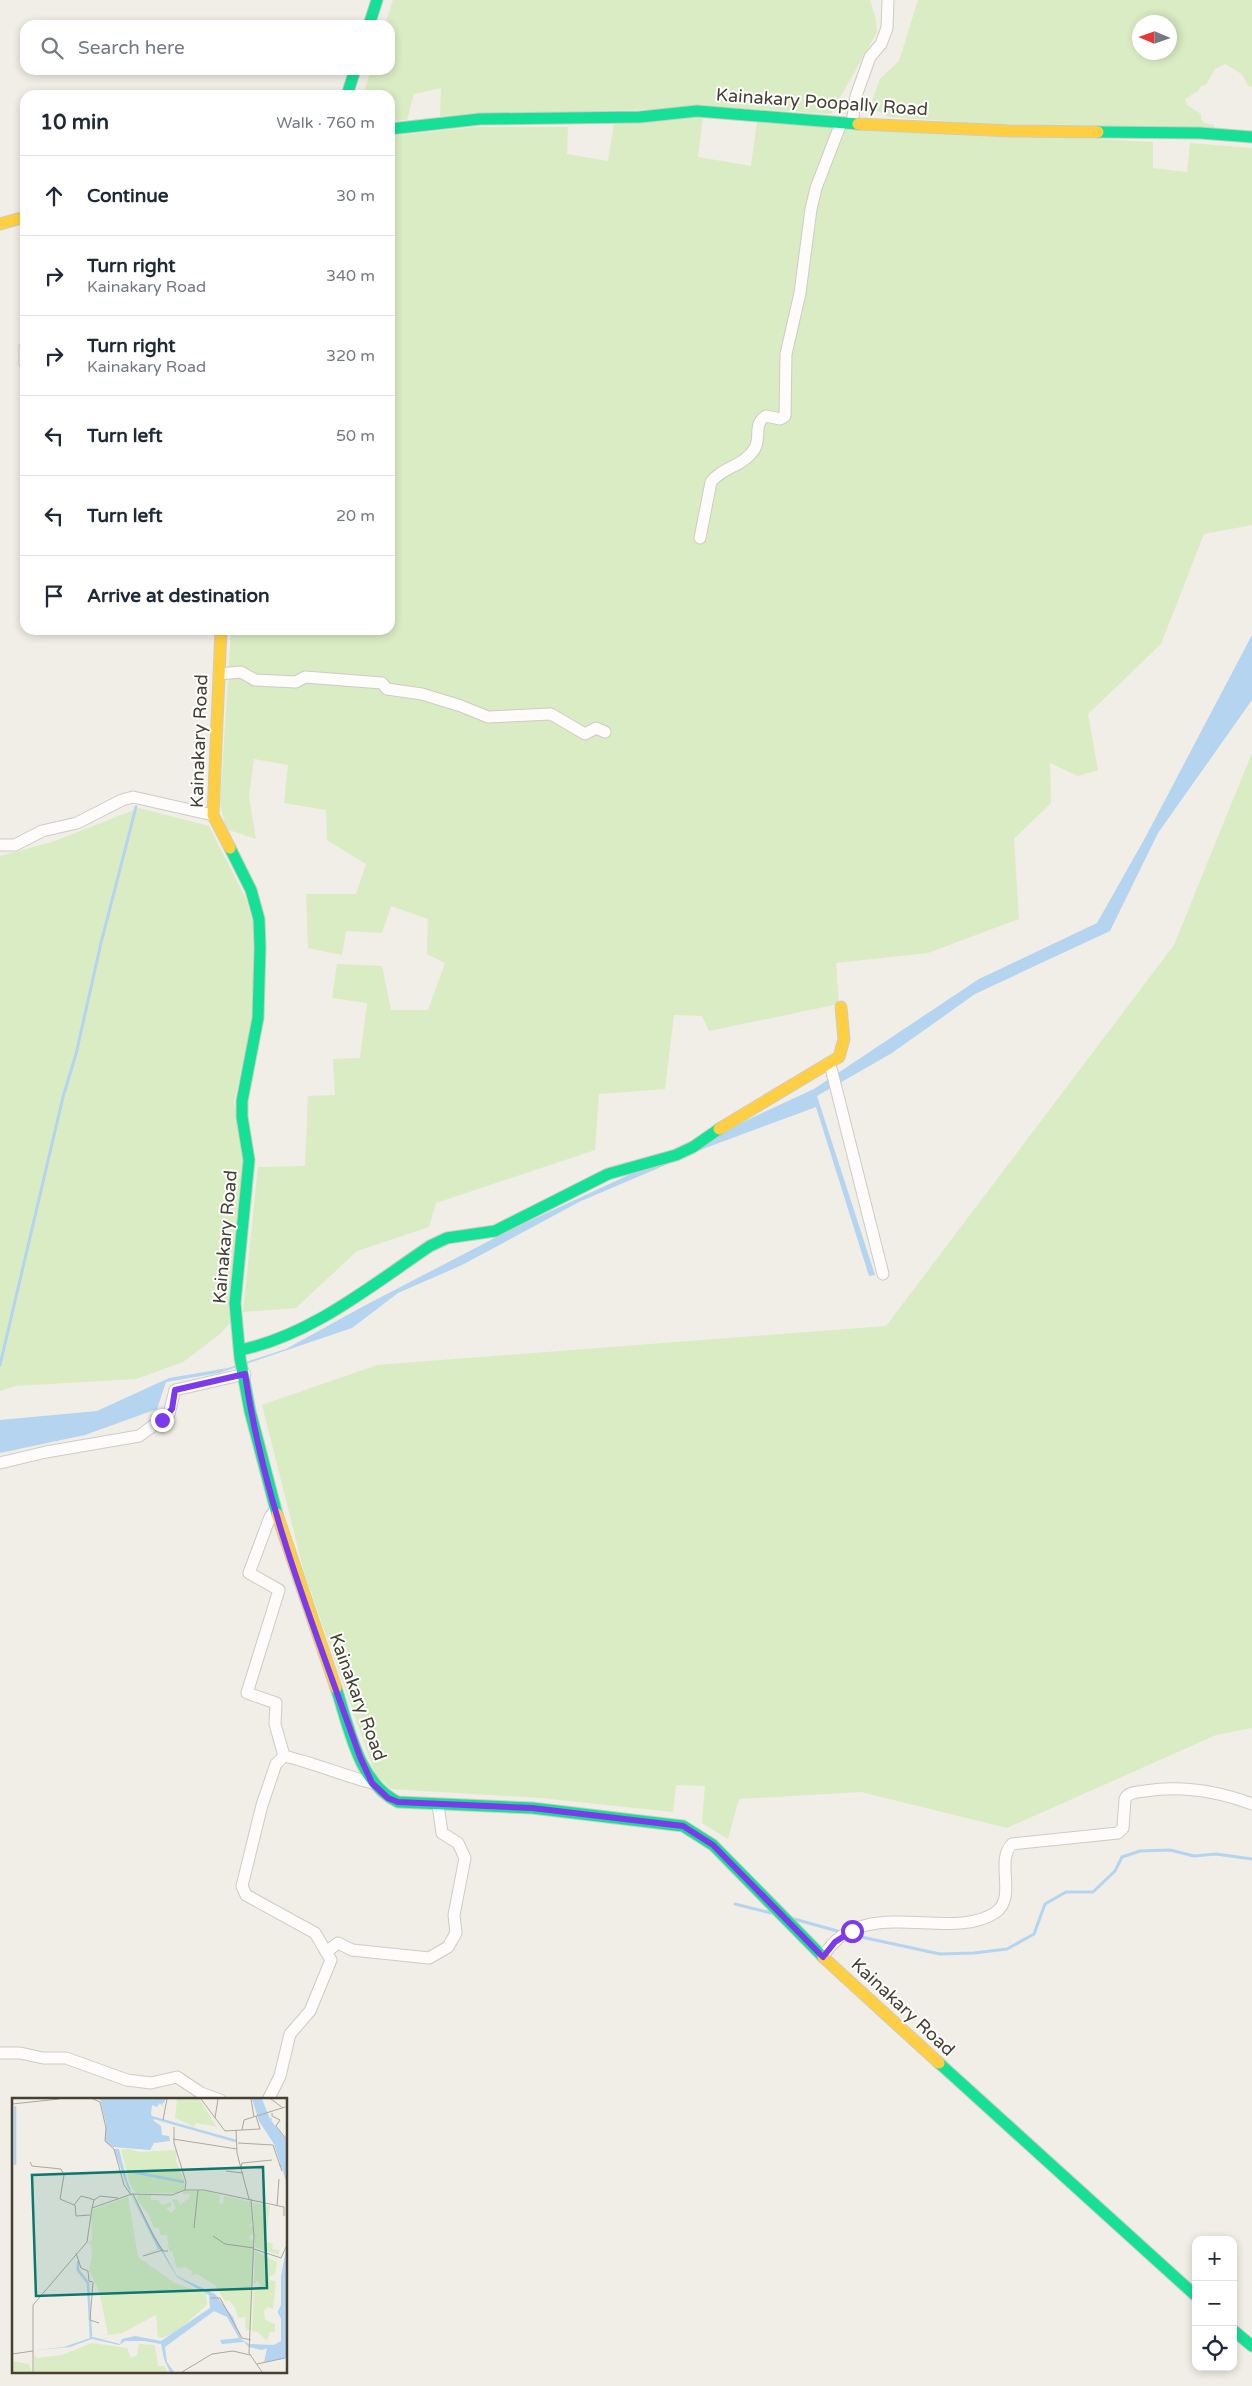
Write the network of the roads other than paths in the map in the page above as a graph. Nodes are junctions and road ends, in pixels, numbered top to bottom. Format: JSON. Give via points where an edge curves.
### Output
{"nodes":[{"id":1,"x":377,"y":0,"type":"edge"},
{"id":2,"x":888,"y":0,"type":"edge"},
{"id":3,"x":371,"y":20,"type":"edge"},
{"id":4,"x":354,"y":75,"type":"edge"},
{"id":5,"x":349,"y":90,"type":"edge"},
{"id":6,"x":846,"y":123,"type":"junction"},
{"id":7,"x":395,"y":128,"type":"edge"},
{"id":8,"x":1252,"y":137,"type":"edge"},
{"id":9,"x":20,"y":218,"type":"edge"},
{"id":10,"x":0,"y":224,"type":"edge"},
{"id":11,"x":700,"y":538,"type":"dead end"},
{"id":12,"x":221,"y":635,"type":"edge"},
{"id":13,"x":219,"y":674,"type":"junction"},
{"id":14,"x":605,"y":732,"type":"dead end"},
{"id":15,"x":213,"y":815,"type":"junction"},
{"id":16,"x":0,"y":845,"type":"edge"},
{"id":17,"x":841,"y":1007,"type":"dead end"},
{"id":18,"x":830,"y":1064,"type":"junction"},
{"id":19,"x":883,"y":1274,"type":"dead end"},
{"id":20,"x":240,"y":1354,"type":"junction"},
{"id":21,"x":245,"y":1373,"type":"junction"},
{"id":22,"x":0,"y":1462,"type":"edge"},
{"id":23,"x":276,"y":1509,"type":"junction"},
{"id":24,"x":284,"y":1756,"type":"junction"},
{"id":25,"x":372,"y":1783,"type":"junction"},
{"id":26,"x":1252,"y":1804,"type":"edge"},
{"id":27,"x":438,"y":1805,"type":"junction"},
{"id":28,"x":326,"y":1952,"type":"junction"},
{"id":29,"x":821,"y":1955,"type":"junction"},
{"id":30,"x":0,"y":2052,"type":"edge"},
{"id":31,"x":215,"y":2098,"type":"edge"},
{"id":32,"x":269,"y":2098,"type":"edge"},
{"id":33,"x":1192,"y":2292,"type":"edge"},
{"id":34,"x":1237,"y":2333,"type":"edge"},
{"id":35,"x":1252,"y":2346,"type":"edge"}],
"edges":[{"from":1,"to":3,"type":"main road"},
{"from":2,"to":6,"type":"street","via":[[888,28],[870,57]]},
{"from":4,"to":5,"type":"main road"},
{"from":6,"to":7,"type":"main road","name":"Kainakary Poopally Road","via":[[697,111],[640,116],[480,119]]},
{"from":6,"to":8,"type":"main road","name":"Kainakary Poopally Road"},
{"from":6,"to":11,"type":"street","via":[[816,188],[811,209],[800,293],[786,354],[785,416],[761,419],[753,452],[711,482]]},
{"from":9,"to":10,"type":"main road"},
{"from":12,"to":13,"type":"main road","name":"Kainakary Road"},
{"from":13,"to":14,"type":"street","via":[[241,672],[255,680],[299,681],[305,677],[382,683],[387,689],[422,694],[488,717],[552,714],[585,734],[596,728]]},
{"from":13,"to":15,"type":"main road","name":"Kainakary Road"},
{"from":15,"to":16,"type":"street","via":[[133,797],[77,823],[42,831],[15,846]]},
{"from":15,"to":20,"type":"main road","name":"Kainakary Road","via":[[251,890],[259,919],[258,1018],[242,1101],[249,1160],[235,1303]]},
{"from":17,"to":18,"type":"main road","via":[[844,1048]]},
{"from":18,"to":19,"type":"street"},
{"from":18,"to":20,"type":"main road","via":[[737,1117],[693,1147],[608,1174],[495,1230],[447,1238],[318,1317]]},
{"from":20,"to":21,"type":"main road","name":"Kainakary Road"},
{"from":21,"to":22,"type":"street","via":[[175,1390],[169,1414],[139,1436]]},
{"from":21,"to":23,"type":"main road","name":"Kainakary Road","via":[[250,1411]]},
{"from":23,"to":24,"type":"street","via":[[249,1573],[279,1590],[247,1693],[276,1703],[275,1724]]},
{"from":23,"to":25,"type":"main road","name":"Kainakary Road","via":[[320,1644]]},
{"from":24,"to":25,"type":"street"},
{"from":24,"to":28,"type":"street","via":[[276,1764],[262,1805],[242,1886],[246,1895],[315,1933]]},
{"from":25,"to":27,"type":"main road","name":"Kainakary Road","via":[[388,1798],[398,1802]]},
{"from":26,"to":29,"type":"street","via":[[1227,1795],[1193,1789],[1173,1788],[1130,1794],[1124,1799],[1123,1828],[1118,1833],[1012,1844],[1006,1853],[1002,1904],[998,1911],[983,1919],[871,1924],[852,1931]]},
{"from":27,"to":28,"type":"street","via":[[442,1833],[458,1843],[465,1858],[454,1915],[456,1933],[448,1948],[429,1958],[352,1950],[338,1943]]},
{"from":27,"to":29,"type":"main road","name":"Kainakary Road","via":[[532,1808],[683,1826],[713,1845]]},
{"from":28,"to":32,"type":"street","via":[[331,1960],[310,2011],[290,2034],[280,2076]]},
{"from":29,"to":33,"type":"main road","name":"Kainakary Road"},
{"from":30,"to":31,"type":"street","via":[[66,2058],[127,2080],[151,2083],[177,2077]]},
{"from":34,"to":35,"type":"main road"}]}
